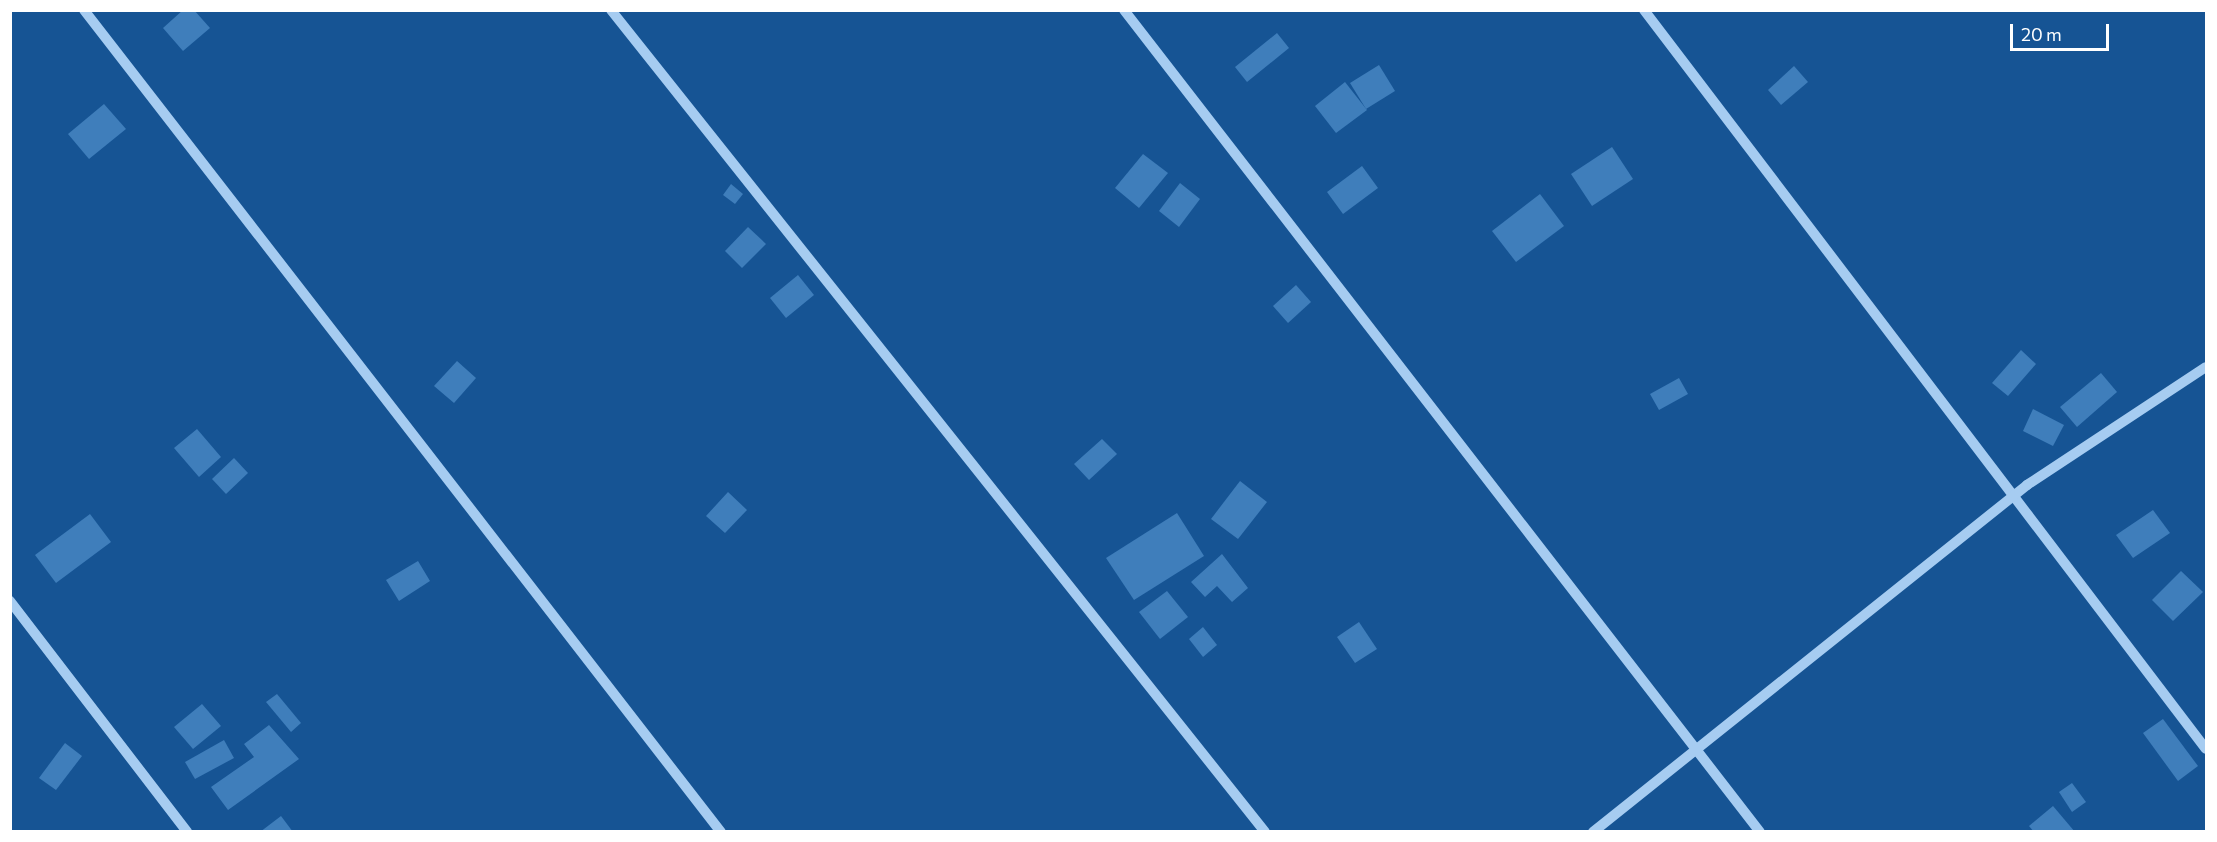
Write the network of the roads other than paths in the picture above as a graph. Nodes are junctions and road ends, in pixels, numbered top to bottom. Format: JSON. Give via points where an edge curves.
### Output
{"nodes":[{"id":1,"x":84,"y":10,"type":"edge"},
{"id":2,"x":611,"y":10,"type":"edge"},
{"id":3,"x":1124,"y":10,"type":"edge"},
{"id":4,"x":1644,"y":10,"type":"edge"},
{"id":5,"x":2206,"y":367,"type":"edge"},
{"id":6,"x":2015,"y":495,"type":"junction"},
{"id":7,"x":10,"y":601,"type":"edge"},
{"id":8,"x":1697,"y":748,"type":"junction"},
{"id":9,"x":2206,"y":749,"type":"edge"},
{"id":10,"x":187,"y":831,"type":"edge"},
{"id":11,"x":722,"y":831,"type":"edge"},
{"id":12,"x":1265,"y":831,"type":"edge"},
{"id":13,"x":1593,"y":831,"type":"edge"},
{"id":14,"x":1760,"y":831,"type":"edge"}],
"edges":[{"from":1,"to":11,"type":"street"},
{"from":2,"to":12,"type":"street"},
{"from":3,"to":8,"type":"street"},
{"from":4,"to":6,"type":"street"},
{"from":5,"to":6,"type":"street"},
{"from":6,"to":8,"type":"street"},
{"from":6,"to":9,"type":"street"},
{"from":7,"to":10,"type":"street"},
{"from":8,"to":13,"type":"street"},
{"from":8,"to":14,"type":"street"}]}
